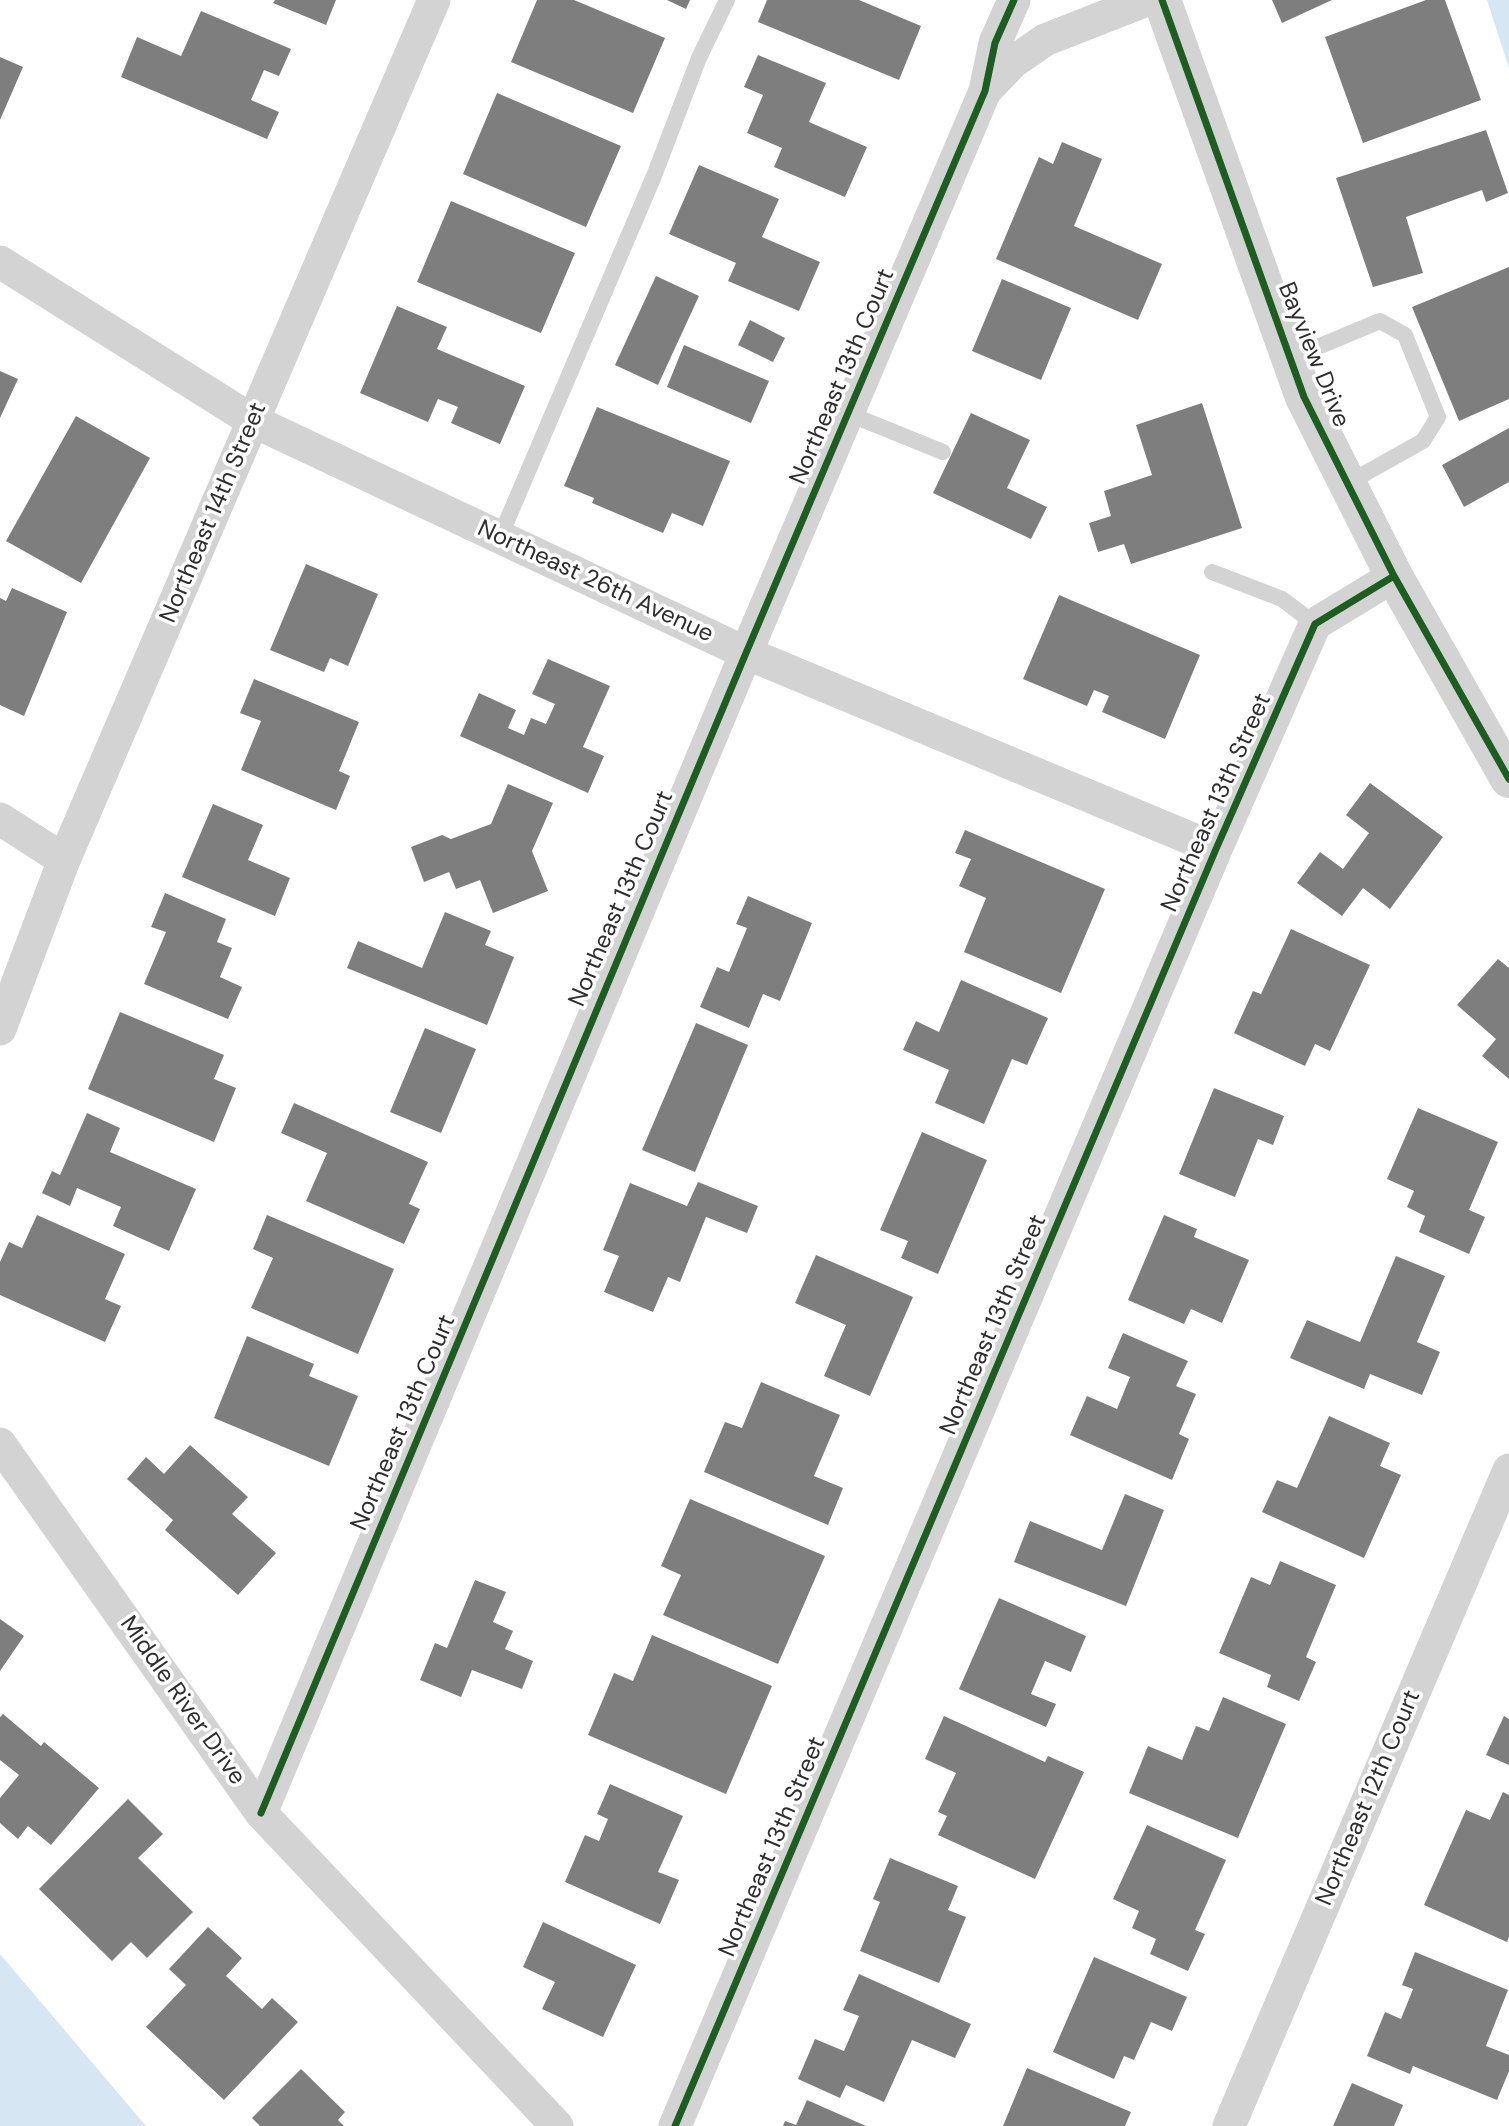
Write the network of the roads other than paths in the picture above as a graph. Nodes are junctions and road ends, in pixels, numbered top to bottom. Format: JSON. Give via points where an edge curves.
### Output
{"nodes":[{"id":1,"x":434,"y":0,"type":"edge"},
{"id":2,"x":727,"y":0,"type":"edge"},
{"id":3,"x":1014,"y":0,"type":"edge"},
{"id":4,"x":1147,"y":0,"type":"edge"},
{"id":5,"x":1162,"y":0,"type":"edge"},
{"id":6,"x":985,"y":91,"type":"junction"},
{"id":7,"x":0,"y":262,"type":"edge"},
{"id":8,"x":1290,"y":358,"type":"junction"},
{"id":9,"x":849,"y":414,"type":"junction"},
{"id":10,"x":253,"y":421,"type":"junction"},
{"id":11,"x":943,"y":452,"type":"dead end"},
{"id":12,"x":1348,"y":483,"type":"junction"},
{"id":13,"x":500,"y":537,"type":"junction"},
{"id":14,"x":1212,"y":572,"type":"dead end"},
{"id":15,"x":1394,"y":576,"type":"junction"},
{"id":16,"x":1315,"y":624,"type":"junction"},
{"id":17,"x":746,"y":653,"type":"junction"},
{"id":18,"x":1509,"y":779,"type":"edge"},
{"id":19,"x":0,"y":818,"type":"edge"},
{"id":20,"x":1216,"y":849,"type":"junction"},
{"id":21,"x":64,"y":860,"type":"junction"},
{"id":22,"x":0,"y":1029,"type":"edge"},
{"id":23,"x":0,"y":1444,"type":"edge"},
{"id":24,"x":1509,"y":1470,"type":"edge"},
{"id":25,"x":261,"y":1813,"type":"junction"},
{"id":26,"x":556,"y":2126,"type":"edge"},
{"id":27,"x":675,"y":2126,"type":"edge"},
{"id":28,"x":1229,"y":2126,"type":"edge"}],
"edges":[{"from":1,"to":10,"type":"street","name":"Northeast 14th Street"},
{"from":2,"to":13,"type":"lane"},
{"from":3,"to":6,"type":"street","name":"Northeast 13th Court","via":[[995,43]]},
{"from":4,"to":6,"type":"street","name":"Northeast 13th Court","via":[[1045,40],[1013,62]]},
{"from":5,"to":8,"type":"street","name":"Bayview Drive"},
{"from":6,"to":9,"type":"street","name":"Northeast 13th Court"},
{"from":7,"to":10,"type":"street","name":"Northeast 26th Avenue"},
{"from":8,"to":12,"type":"street","name":"Bayview Drive","via":[[1304,397]]},
{"from":8,"to":12,"type":"lane","via":[[1380,321],[1405,335],[1438,417],[1423,441]]},
{"from":9,"to":11,"type":"lane"},
{"from":9,"to":17,"type":"street","name":"Northeast 13th Court"},
{"from":10,"to":13,"type":"street","name":"Northeast 26th Avenue"},
{"from":10,"to":21,"type":"street","name":"Northeast 14th Street"},
{"from":12,"to":15,"type":"street","name":"Bayview Drive"},
{"from":13,"to":17,"type":"street","name":"Northeast 26th Avenue"},
{"from":14,"to":16,"type":"lane","via":[[1282,599]]},
{"from":15,"to":16,"type":"street"},
{"from":15,"to":18,"type":"street","name":"Bayview Drive"},
{"from":16,"to":20,"type":"street","name":"Northeast 13th Street"},
{"from":17,"to":20,"type":"street","name":"Northeast 26th Avenue"},
{"from":17,"to":25,"type":"street","name":"Northeast 13th Court"},
{"from":19,"to":21,"type":"street"},
{"from":20,"to":27,"type":"street","name":"Northeast 13th Street"},
{"from":21,"to":22,"type":"street","name":"Northeast 14th Street"},
{"from":23,"to":25,"type":"street","name":"Middle River Drive"},
{"from":24,"to":28,"type":"street","name":"Northeast 12th Court"},
{"from":25,"to":26,"type":"street","name":"Middle River Drive"}]}
